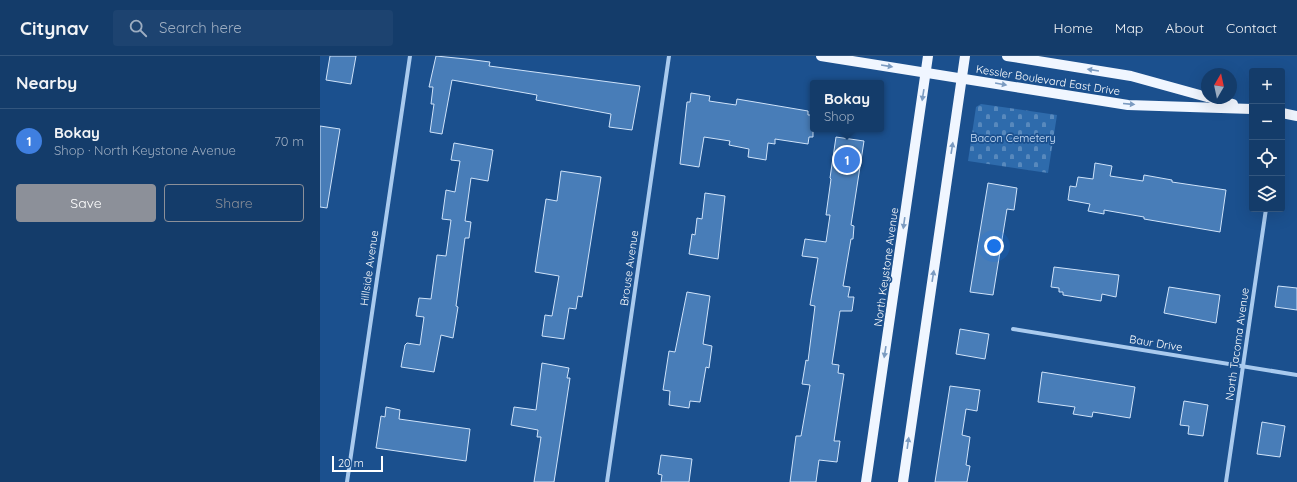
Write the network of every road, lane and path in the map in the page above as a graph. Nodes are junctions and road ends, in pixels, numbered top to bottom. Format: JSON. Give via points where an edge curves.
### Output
{"nodes":[{"id":1,"x":410,"y":56,"type":"edge"},
{"id":2,"x":669,"y":56,"type":"edge"},
{"id":3,"x":821,"y":56,"type":"edge"},
{"id":4,"x":928,"y":56,"type":"edge"},
{"id":5,"x":965,"y":56,"type":"edge"},
{"id":6,"x":1007,"y":56,"type":"edge"},
{"id":7,"x":926,"y":72,"type":"junction"},
{"id":8,"x":962,"y":77,"type":"junction"},
{"id":9,"x":1201,"y":95,"type":"edge"},
{"id":10,"x":1232,"y":104,"type":"edge"},
{"id":11,"x":1249,"y":109,"type":"edge"},
{"id":12,"x":1249,"y":109,"type":"edge"},
{"id":13,"x":1285,"y":114,"type":"edge"},
{"id":14,"x":1297,"y":116,"type":"edge"},
{"id":15,"x":1266,"y":212,"type":"edge"},
{"id":16,"x":1013,"y":329,"type":"dead end"},
{"id":17,"x":1243,"y":366,"type":"junction"},
{"id":18,"x":1297,"y":374,"type":"edge"},
{"id":19,"x":347,"y":482,"type":"edge"},
{"id":20,"x":607,"y":482,"type":"edge"},
{"id":21,"x":866,"y":482,"type":"edge"},
{"id":22,"x":903,"y":482,"type":"edge"},
{"id":23,"x":1226,"y":482,"type":"edge"}],
"edges":[{"from":1,"to":19,"type":"street","name":"Hillside Avenue"},
{"from":2,"to":20,"type":"street","name":"Brouse Avenue"},
{"from":3,"to":7,"type":"main road","name":"Kessler Boulevard East Drive","one_way":true},
{"from":4,"to":7,"type":"main road","name":"North Keystone Avenue"},
{"from":5,"to":8,"type":"main road"},
{"from":9,"to":6,"type":"main road","name":"Kessler Boulevard East Drive","one_way":true,"via":[[1131,76]]},
{"from":7,"to":8,"type":"main road","name":"Kessler Boulevard East Drive"},
{"from":7,"to":21,"type":"main road","name":"North Keystone Avenue","one_way":true},
{"from":8,"to":11,"type":"main road","name":"Kessler Boulevard East Drive","one_way":true,"via":[[1128,105]]},
{"from":22,"to":8,"type":"main road","one_way":true},
{"from":10,"to":12,"type":"main road","name":"Kessler Boulevard East Drive"},
{"from":13,"to":14,"type":"main road"},
{"from":15,"to":17,"type":"street","name":"North Tacoma Avenue"},
{"from":16,"to":17,"type":"street","name":"Baur Drive"},
{"from":17,"to":18,"type":"street","name":"Baur Drive"},
{"from":17,"to":23,"type":"street","name":"North Tacoma Avenue"}]}
